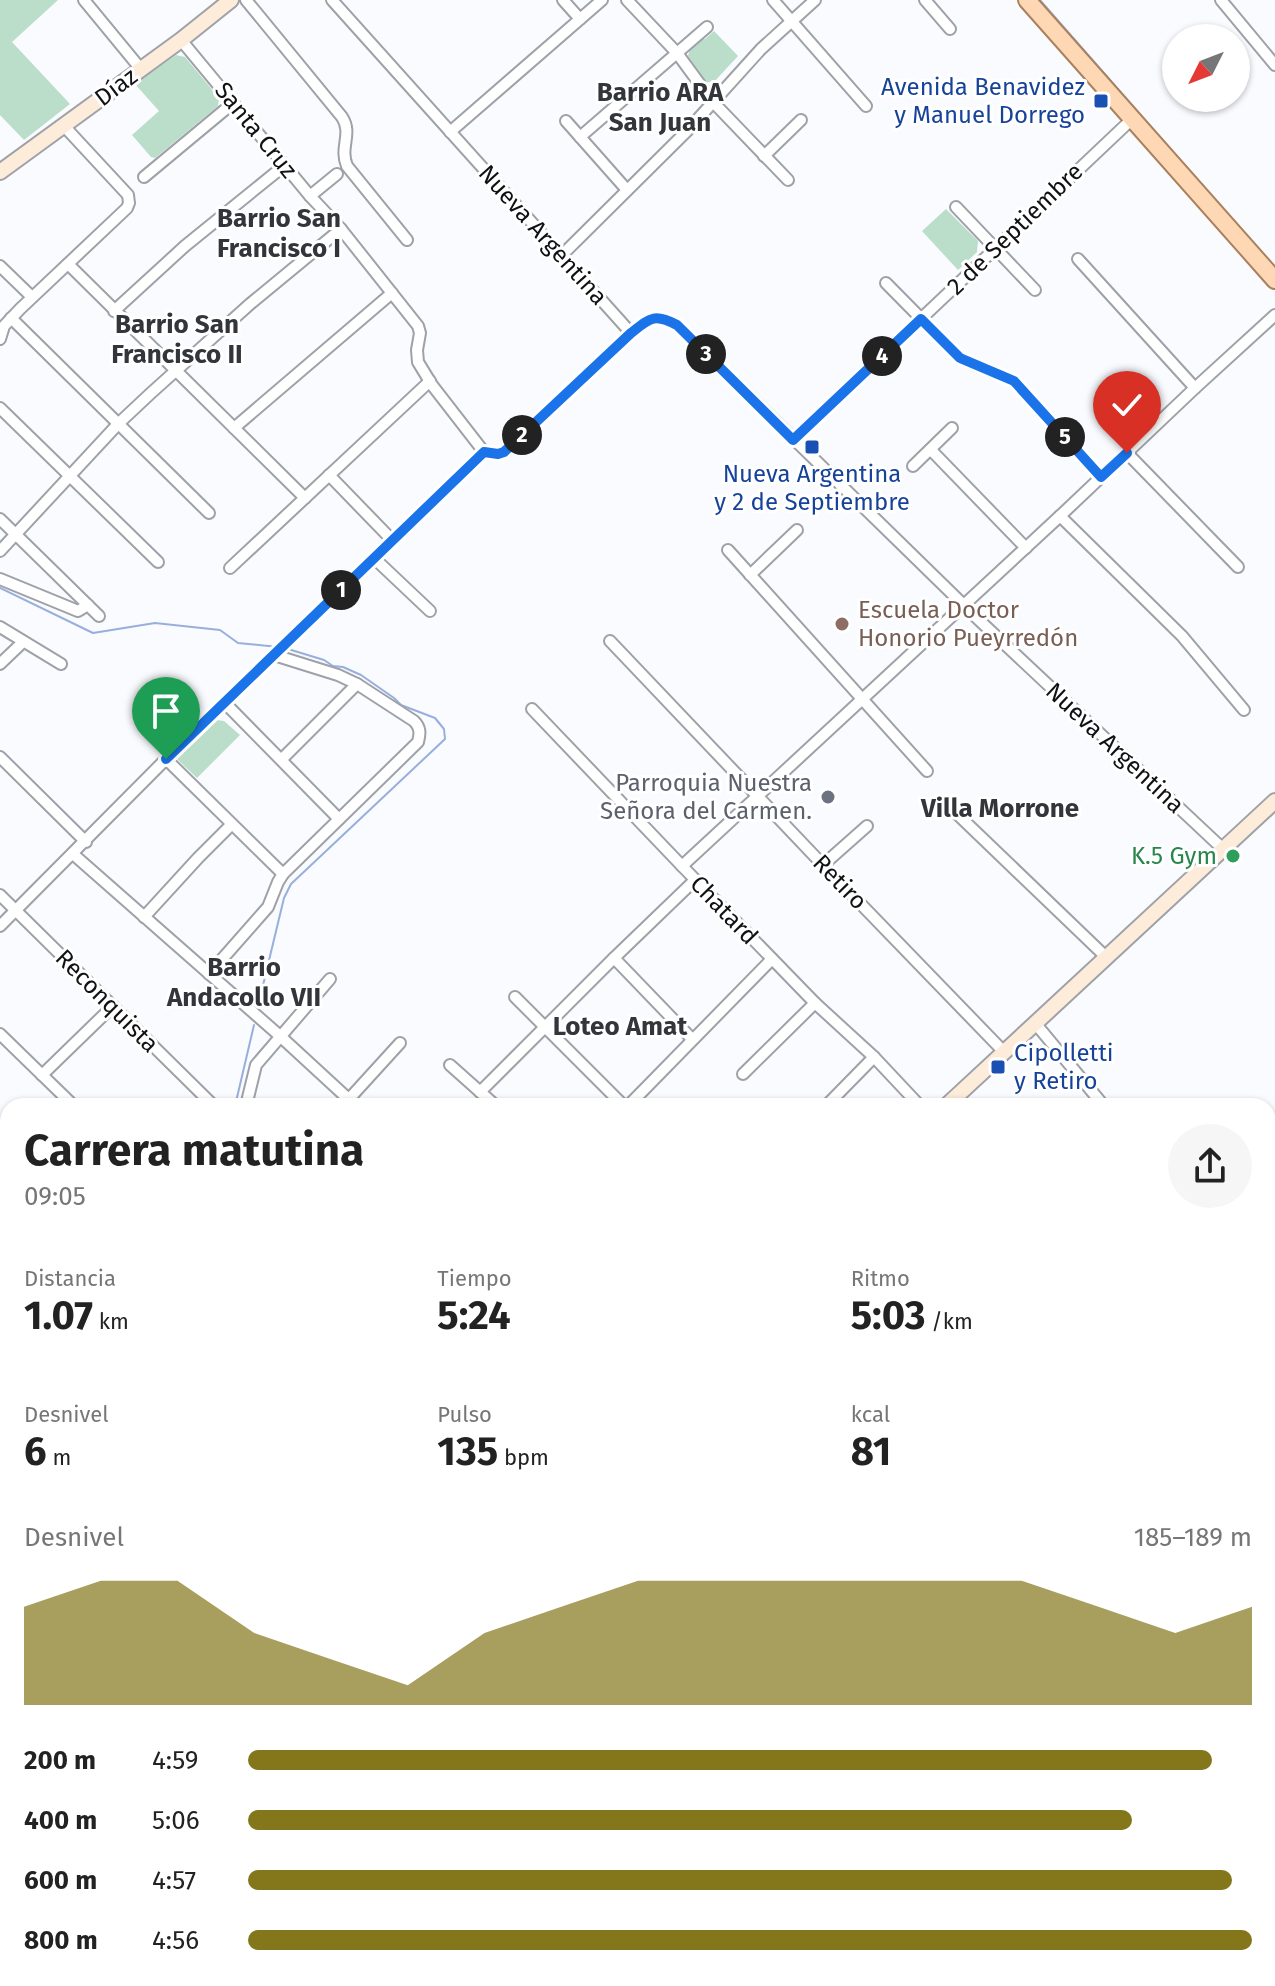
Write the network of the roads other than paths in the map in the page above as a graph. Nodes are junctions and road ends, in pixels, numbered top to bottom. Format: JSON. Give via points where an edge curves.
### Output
{"nodes":[{"id":1,"x":84,"y":0,"type":"edge"},
{"id":2,"x":231,"y":0,"type":"edge"},
{"id":3,"x":246,"y":0,"type":"edge"},
{"id":4,"x":332,"y":0,"type":"edge"},
{"id":5,"x":563,"y":0,"type":"edge"},
{"id":6,"x":602,"y":0,"type":"edge"},
{"id":7,"x":627,"y":0,"type":"edge"},
{"id":8,"x":773,"y":0,"type":"edge"},
{"id":9,"x":815,"y":0,"type":"edge"},
{"id":10,"x":925,"y":0,"type":"edge"},
{"id":11,"x":1027,"y":0,"type":"edge"},
{"id":12,"x":1224,"y":1,"type":"edge"},
{"id":13,"x":580,"y":19,"type":"junction"},
{"id":14,"x":792,"y":21,"type":"junction"},
{"id":15,"x":707,"y":27,"type":"dead end"},
{"id":16,"x":950,"y":29,"type":"dead end"},
{"id":17,"x":181,"y":40,"type":"junction"},
{"id":18,"x":677,"y":53,"type":"junction"},
{"id":19,"x":1275,"y":65,"type":"edge"},
{"id":20,"x":140,"y":68,"type":"junction"},
{"id":21,"x":713,"y":102,"type":"junction"},
{"id":22,"x":233,"y":103,"type":"junction"},
{"id":23,"x":866,"y":106,"type":"dead end"},
{"id":24,"x":1132,"y":119,"type":"junction"},
{"id":25,"x":801,"y":120,"type":"dead end"},
{"id":26,"x":566,"y":121,"type":"dead end"},
{"id":27,"x":64,"y":126,"type":"junction"},
{"id":28,"x":450,"y":132,"type":"junction"},
{"id":29,"x":580,"y":137,"type":"junction"},
{"id":30,"x":764,"y":156,"type":"junction"},
{"id":31,"x":285,"y":165,"type":"junction"},
{"id":32,"x":0,"y":172,"type":"edge"},
{"id":33,"x":337,"y":174,"type":"dead end"},
{"id":34,"x":144,"y":177,"type":"dead end"},
{"id":35,"x":788,"y":180,"type":"dead end"},
{"id":36,"x":627,"y":190,"type":"junction"},
{"id":37,"x":310,"y":196,"type":"junction"},
{"id":38,"x":956,"y":207,"type":"dead end"},
{"id":39,"x":341,"y":229,"type":"junction"},
{"id":40,"x":407,"y":240,"type":"dead end"},
{"id":41,"x":995,"y":247,"type":"junction"},
{"id":42,"x":561,"y":256,"type":"junction"},
{"id":43,"x":1078,"y":259,"type":"dead end"},
{"id":44,"x":68,"y":264,"type":"junction"},
{"id":45,"x":0,"y":266,"type":"edge"},
{"id":46,"x":1275,"y":280,"type":"edge"},
{"id":47,"x":886,"y":283,"type":"dead end"},
{"id":48,"x":1035,"y":290,"type":"dead end"},
{"id":49,"x":392,"y":293,"type":"junction"},
{"id":50,"x":32,"y":297,"type":"junction"},
{"id":51,"x":114,"y":311,"type":"junction"},
{"id":52,"x":1275,"y":315,"type":"edge"},
{"id":53,"x":11,"y":318,"type":"junction"},
{"id":54,"x":921,"y":319,"type":"junction"},
{"id":55,"x":631,"y":333,"type":"junction"},
{"id":56,"x":0,"y":339,"type":"edge"},
{"id":57,"x":175,"y":371,"type":"junction"},
{"id":58,"x":430,"y":381,"type":"junction"},
{"id":59,"x":1195,"y":388,"type":"junction"},
{"id":60,"x":0,"y":408,"type":"edge"},
{"id":61,"x":119,"y":423,"type":"junction"},
{"id":62,"x":234,"y":428,"type":"junction"},
{"id":63,"x":952,"y":428,"type":"dead end"},
{"id":64,"x":793,"y":440,"type":"junction"},
{"id":65,"x":931,"y":450,"type":"junction"},
{"id":66,"x":484,"y":452,"type":"junction"},
{"id":67,"x":1127,"y":453,"type":"junction"},
{"id":68,"x":913,"y":466,"type":"dead end"},
{"id":69,"x":329,"y":475,"type":"junction"},
{"id":70,"x":71,"y":476,"type":"junction"},
{"id":71,"x":1101,"y":477,"type":"junction"},
{"id":72,"x":305,"y":498,"type":"junction"},
{"id":73,"x":209,"y":513,"type":"dead end"},
{"id":74,"x":1060,"y":516,"type":"junction"},
{"id":75,"x":0,"y":519,"type":"edge"},
{"id":76,"x":797,"y":530,"type":"dead end"},
{"id":77,"x":16,"y":535,"type":"junction"},
{"id":78,"x":392,"y":540,"type":"junction"},
{"id":79,"x":1026,"y":548,"type":"junction"},
{"id":80,"x":728,"y":550,"type":"dead end"},
{"id":81,"x":0,"y":551,"type":"edge"},
{"id":82,"x":374,"y":558,"type":"junction"},
{"id":83,"x":158,"y":562,"type":"dead end"},
{"id":84,"x":1238,"y":567,"type":"dead end"},
{"id":85,"x":230,"y":568,"type":"dead end"},
{"id":86,"x":750,"y":575,"type":"junction"},
{"id":87,"x":0,"y":579,"type":"edge"},
{"id":88,"x":88,"y":605,"type":"junction"},
{"id":89,"x":963,"y":605,"type":"junction"},
{"id":90,"x":430,"y":611,"type":"dead end"},
{"id":91,"x":99,"y":616,"type":"dead end"},
{"id":92,"x":0,"y":627,"type":"edge"},
{"id":93,"x":610,"y":641,"type":"dead end"},
{"id":94,"x":23,"y":642,"type":"junction"},
{"id":95,"x":276,"y":653,"type":"junction"},
{"id":96,"x":0,"y":664,"type":"edge"},
{"id":97,"x":61,"y":664,"type":"dead end"},
{"id":98,"x":357,"y":684,"type":"junction"},
{"id":99,"x":862,"y":699,"type":"junction"},
{"id":100,"x":225,"y":703,"type":"junction"},
{"id":101,"x":532,"y":709,"type":"dead end"},
{"id":102,"x":1244,"y":710,"type":"dead end"},
{"id":103,"x":0,"y":757,"type":"edge"},
{"id":104,"x":166,"y":759,"type":"junction"},
{"id":105,"x":282,"y":759,"type":"junction"},
{"id":106,"x":9,"y":766,"type":"junction"},
{"id":107,"x":927,"y":771,"type":"dead end"},
{"id":108,"x":0,"y":776,"type":"edge"},
{"id":109,"x":757,"y":796,"type":"junction"},
{"id":110,"x":1275,"y":801,"type":"edge"},
{"id":111,"x":955,"y":812,"type":"dead end"},
{"id":112,"x":339,"y":819,"type":"junction"},
{"id":113,"x":231,"y":825,"type":"junction"},
{"id":114,"x":867,"y":826,"type":"dead end"},
{"id":115,"x":86,"y":842,"type":"junction"},
{"id":116,"x":1223,"y":849,"type":"junction"},
{"id":117,"x":73,"y":854,"type":"junction"},
{"id":118,"x":823,"y":865,"type":"junction"},
{"id":119,"x":682,"y":866,"type":"junction"},
{"id":120,"x":283,"y":874,"type":"junction"},
{"id":121,"x":695,"y":880,"type":"junction"},
{"id":122,"x":0,"y":895,"type":"edge"},
{"id":123,"x":16,"y":911,"type":"junction"},
{"id":124,"x":144,"y":917,"type":"junction"},
{"id":125,"x":0,"y":926,"type":"edge"},
{"id":126,"x":1106,"y":957,"type":"junction"},
{"id":127,"x":614,"y":958,"type":"junction"},
{"id":128,"x":772,"y":959,"type":"junction"},
{"id":129,"x":209,"y":974,"type":"junction"},
{"id":130,"x":330,"y":979,"type":"dead end"},
{"id":131,"x":515,"y":997,"type":"dead end"},
{"id":132,"x":815,"y":1003,"type":"junction"},
{"id":133,"x":113,"y":1006,"type":"junction"},
{"id":134,"x":1035,"y":1023,"type":"junction"},
{"id":135,"x":545,"y":1027,"type":"junction"},
{"id":136,"x":0,"y":1034,"type":"edge"},
{"id":137,"x":280,"y":1036,"type":"junction"},
{"id":138,"x":692,"y":1039,"type":"junction"},
{"id":139,"x":400,"y":1043,"type":"dead end"},
{"id":140,"x":1004,"y":1052,"type":"junction"},
{"id":141,"x":874,"y":1057,"type":"junction"},
{"id":142,"x":450,"y":1065,"type":"dead end"},
{"id":143,"x":743,"y":1074,"type":"dead end"},
{"id":144,"x":42,"y":1075,"type":"junction"},
{"id":145,"x":480,"y":1092,"type":"junction"},
{"id":146,"x":66,"y":1098,"type":"edge"},
{"id":147,"x":206,"y":1098,"type":"edge"},
{"id":148,"x":248,"y":1098,"type":"edge"},
{"id":149,"x":348,"y":1098,"type":"edge"},
{"id":150,"x":357,"y":1098,"type":"edge"},
{"id":151,"x":487,"y":1098,"type":"edge"},
{"id":152,"x":618,"y":1098,"type":"edge"},
{"id":153,"x":634,"y":1098,"type":"edge"},
{"id":154,"x":834,"y":1098,"type":"edge"},
{"id":155,"x":912,"y":1098,"type":"edge"},
{"id":156,"x":955,"y":1098,"type":"edge"},
{"id":157,"x":1097,"y":1098,"type":"edge"}],
"edges":[{"from":1,"to":20,"type":"street"},
{"from":2,"to":17,"type":"street","name":"Díaz"},
{"from":3,"to":40,"type":"street","via":[[346,124],[347,166]]},
{"from":4,"to":28,"type":"street","name":"Nueva Argentina"},
{"from":5,"to":13,"type":"street"},
{"from":6,"to":13,"type":"street"},
{"from":7,"to":18,"type":"street"},
{"from":8,"to":14,"type":"street"},
{"from":9,"to":14,"type":"street"},
{"from":10,"to":16,"type":"street"},
{"from":11,"to":24,"type":"main road"},
{"from":12,"to":19,"type":"street"},
{"from":13,"to":28,"type":"street"},
{"from":14,"to":21,"type":"street"},
{"from":14,"to":23,"type":"street"},
{"from":15,"to":18,"type":"street"},
{"from":17,"to":20,"type":"street","name":"Díaz"},
{"from":17,"to":22,"type":"street","name":"Santa Cruz"},
{"from":18,"to":21,"type":"street"},
{"from":18,"to":29,"type":"street"},
{"from":20,"to":27,"type":"street","name":"Díaz"},
{"from":21,"to":30,"type":"street"},
{"from":21,"to":36,"type":"street"},
{"from":22,"to":31,"type":"street","name":"Santa Cruz"},
{"from":22,"to":34,"type":"street"},
{"from":24,"to":41,"type":"street","name":"2 de Septiembre"},
{"from":24,"to":46,"type":"main road"},
{"from":25,"to":30,"type":"street"},
{"from":26,"to":29,"type":"street"},
{"from":27,"to":32,"type":"street","name":"Díaz"},
{"from":27,"to":44,"type":"street","via":[[128,195],[129,203]]},
{"from":28,"to":42,"type":"street","name":"Nueva Argentina"},
{"from":29,"to":36,"type":"street"},
{"from":30,"to":35,"type":"street"},
{"from":31,"to":37,"type":"street","name":"Santa Cruz"},
{"from":31,"to":51,"type":"street"},
{"from":33,"to":37,"type":"street"},
{"from":36,"to":42,"type":"street"},
{"from":37,"to":39,"type":"street","name":"Santa Cruz"},
{"from":38,"to":41,"type":"street"},
{"from":39,"to":49,"type":"street","name":"Santa Cruz"},
{"from":39,"to":57,"type":"street"},
{"from":41,"to":48,"type":"street"},
{"from":41,"to":54,"type":"street","name":"2 de Septiembre"},
{"from":42,"to":55,"type":"street","name":"Nueva Argentina"},
{"from":43,"to":59,"type":"street"},
{"from":44,"to":50,"type":"street"},
{"from":44,"to":51,"type":"street"},
{"from":45,"to":50,"type":"street"},
{"from":47,"to":54,"type":"street"},
{"from":49,"to":58,"type":"street","name":"Santa Cruz","via":[[418,326],[418,362]]},
{"from":49,"to":62,"type":"street"},
{"from":50,"to":53,"type":"street"},
{"from":51,"to":57,"type":"street"},
{"from":52,"to":59,"type":"street"},
{"from":53,"to":56,"type":"street"},
{"from":53,"to":61,"type":"street"},
{"from":54,"to":64,"type":"street","name":"2 de Septiembre"},
{"from":54,"to":71,"type":"street","via":[[960,358],[1014,381]]},
{"from":55,"to":64,"type":"street","name":"Nueva Argentina","via":[[653,318],[677,325]]},
{"from":55,"to":66,"type":"street","via":[[504,452]]},
{"from":57,"to":61,"type":"street"},
{"from":57,"to":62,"type":"street"},
{"from":58,"to":66,"type":"street"},
{"from":58,"to":69,"type":"street"},
{"from":59,"to":67,"type":"street"},
{"from":60,"to":70,"type":"street"},
{"from":61,"to":70,"type":"street"},
{"from":61,"to":73,"type":"street"},
{"from":62,"to":72,"type":"street"},
{"from":63,"to":65,"type":"street"},
{"from":64,"to":89,"type":"street","name":"Nueva Argentina"},
{"from":65,"to":68,"type":"street"},
{"from":65,"to":79,"type":"street"},
{"from":66,"to":78,"type":"street"},
{"from":67,"to":71,"type":"street"},
{"from":67,"to":84,"type":"street"},
{"from":69,"to":72,"type":"street"},
{"from":69,"to":78,"type":"street"},
{"from":70,"to":77,"type":"street"},
{"from":70,"to":83,"type":"street"},
{"from":71,"to":74,"type":"street"},
{"from":72,"to":85,"type":"street"},
{"from":74,"to":79,"type":"street"},
{"from":74,"to":102,"type":"street","via":[[1182,636]]},
{"from":75,"to":77,"type":"street"},
{"from":76,"to":86,"type":"street"},
{"from":77,"to":81,"type":"street"},
{"from":77,"to":88,"type":"street"},
{"from":78,"to":82,"type":"street"},
{"from":79,"to":89,"type":"street"},
{"from":80,"to":86,"type":"street"},
{"from":82,"to":90,"type":"street"},
{"from":82,"to":95,"type":"street"},
{"from":86,"to":99,"type":"street"},
{"from":87,"to":88,"type":"street","via":[[78,611]]},
{"from":88,"to":91,"type":"street"},
{"from":89,"to":99,"type":"street"},
{"from":89,"to":116,"type":"street","name":"Nueva Argentina"},
{"from":92,"to":94,"type":"street"},
{"from":93,"to":109,"type":"street","name":"Retiro"},
{"from":94,"to":96,"type":"street"},
{"from":94,"to":97,"type":"street"},
{"from":95,"to":98,"type":"street"},
{"from":95,"to":100,"type":"street"},
{"from":98,"to":105,"type":"street"},
{"from":98,"to":112,"type":"street","via":[[414,721],[420,733],[418,742]]},
{"from":99,"to":107,"type":"street"},
{"from":99,"to":109,"type":"street"},
{"from":100,"to":104,"type":"street"},
{"from":100,"to":105,"type":"street"},
{"from":101,"to":119,"type":"street","name":"Chatard"},
{"from":103,"to":106,"type":"street"},
{"from":104,"to":113,"type":"street"},
{"from":104,"to":115,"type":"street"},
{"from":105,"to":112,"type":"street"},
{"from":106,"to":108,"type":"street"},
{"from":106,"to":115,"type":"street"},
{"from":109,"to":118,"type":"street","name":"Retiro"},
{"from":109,"to":119,"type":"street"},
{"from":110,"to":116,"type":"street"},
{"from":111,"to":126,"type":"street"},
{"from":112,"to":120,"type":"street"},
{"from":113,"to":120,"type":"street"},
{"from":113,"to":124,"type":"street"},
{"from":114,"to":118,"type":"street"},
{"from":115,"to":117,"type":"street"},
{"from":116,"to":126,"type":"street"},
{"from":117,"to":123,"type":"street"},
{"from":117,"to":124,"type":"street"},
{"from":118,"to":140,"type":"street","name":"Retiro"},
{"from":119,"to":121,"type":"street","name":"Chatard"},
{"from":120,"to":129,"type":"street","via":[[268,907]]},
{"from":121,"to":127,"type":"street"},
{"from":121,"to":128,"type":"street","name":"Chatard"},
{"from":122,"to":123,"type":"street","name":"Reconquista"},
{"from":123,"to":125,"type":"street"},
{"from":123,"to":133,"type":"street","name":"Reconquista"},
{"from":124,"to":129,"type":"street"},
{"from":126,"to":134,"type":"street"},
{"from":127,"to":135,"type":"street"},
{"from":127,"to":138,"type":"street"},
{"from":128,"to":132,"type":"street","name":"Chatard"},
{"from":128,"to":138,"type":"street"},
{"from":129,"to":137,"type":"street"},
{"from":130,"to":137,"type":"street"},
{"from":131,"to":135,"type":"street"},
{"from":132,"to":141,"type":"street","name":"Chatard"},
{"from":132,"to":143,"type":"street"},
{"from":133,"to":144,"type":"street"},
{"from":133,"to":147,"type":"street","name":"Reconquista"},
{"from":134,"to":140,"type":"street"},
{"from":134,"to":157,"type":"street"},
{"from":135,"to":145,"type":"street"},
{"from":135,"to":152,"type":"street"},
{"from":136,"to":144,"type":"street"},
{"from":137,"to":148,"type":"street","via":[[256,1065]]},
{"from":137,"to":149,"type":"street"},
{"from":138,"to":153,"type":"street"},
{"from":139,"to":150,"type":"street"},
{"from":140,"to":156,"type":"street"},
{"from":141,"to":154,"type":"street"},
{"from":141,"to":155,"type":"street","name":"Chatard"},
{"from":142,"to":145,"type":"street"},
{"from":144,"to":146,"type":"street"},
{"from":145,"to":151,"type":"street"}]}
